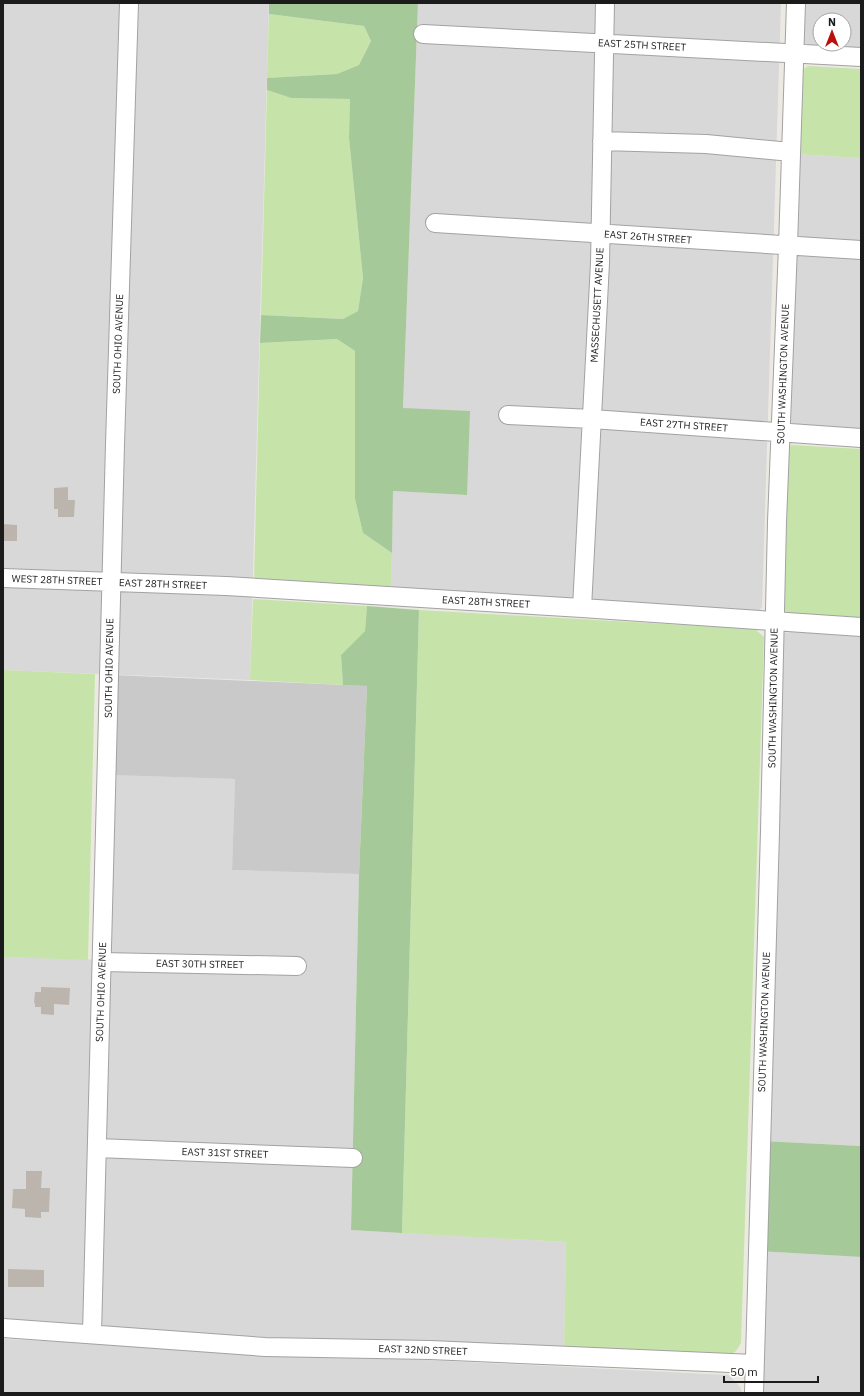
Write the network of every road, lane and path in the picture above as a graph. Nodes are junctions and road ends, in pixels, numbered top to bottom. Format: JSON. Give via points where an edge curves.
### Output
{"nodes":[{"id":1,"x":129,"y":3,"type":"edge"},
{"id":2,"x":605,"y":3,"type":"edge"},
{"id":3,"x":796,"y":3,"type":"edge"},
{"id":4,"x":423,"y":34,"type":"dead end"},
{"id":5,"x":604,"y":43,"type":"junction"},
{"id":6,"x":794,"y":53,"type":"junction"},
{"id":7,"x":861,"y":57,"type":"edge"},
{"id":8,"x":602,"y":141,"type":"junction"},
{"id":9,"x":791,"y":152,"type":"junction"},
{"id":10,"x":436,"y":223,"type":"dead end"},
{"id":11,"x":600,"y":234,"type":"junction"},
{"id":12,"x":788,"y":246,"type":"junction"},
{"id":13,"x":861,"y":250,"type":"edge"},
{"id":14,"x":508,"y":415,"type":"dead end"},
{"id":15,"x":592,"y":419,"type":"junction"},
{"id":16,"x":781,"y":432,"type":"junction"},
{"id":17,"x":861,"y":438,"type":"edge"},
{"id":18,"x":3,"y":578,"type":"edge"},
{"id":19,"x":112,"y":582,"type":"junction"},
{"id":20,"x":582,"y":608,"type":"junction"},
{"id":21,"x":775,"y":621,"type":"junction"},
{"id":22,"x":861,"y":627,"type":"edge"},
{"id":23,"x":102,"y":962,"type":"junction"},
{"id":24,"x":297,"y":966,"type":"dead end"},
{"id":25,"x":97,"y":1148,"type":"junction"},
{"id":26,"x":353,"y":1158,"type":"dead end"},
{"id":27,"x":3,"y":1328,"type":"edge"},
{"id":28,"x":92,"y":1334,"type":"junction"},
{"id":29,"x":754,"y":1364,"type":"junction"},
{"id":30,"x":754,"y":1393,"type":"edge"}],
"edges":[{"from":1,"to":19,"type":"street","name":"SOUTH OHIO AVENUE"},
{"from":2,"to":5,"type":"street","name":"MASSECHUSETT AVENUE"},
{"from":3,"to":6,"type":"street","name":"SOUTH WASHINGTON AVENUE"},
{"from":4,"to":5,"type":"street","name":"EAST 25TH STREET"},
{"from":5,"to":6,"type":"street","name":"EAST 25TH STREET"},
{"from":5,"to":8,"type":"street","name":"MASSECHUSETT AVENUE"},
{"from":6,"to":7,"type":"street","name":"EAST 25TH STREET"},
{"from":6,"to":9,"type":"street","name":"SOUTH WASHINGTON AVENUE"},
{"from":8,"to":9,"type":"street","via":[[706,144]]},
{"from":8,"to":11,"type":"street","name":"MASSECHUSETT AVENUE"},
{"from":9,"to":12,"type":"street","name":"SOUTH WASHINGTON AVENUE"},
{"from":10,"to":11,"type":"street","name":"EAST 26TH STREET"},
{"from":11,"to":12,"type":"street","name":"EAST 26TH STREET"},
{"from":11,"to":15,"type":"street","name":"MASSECHUSETT AVENUE"},
{"from":12,"to":13,"type":"street","name":"EAST 26TH STREET"},
{"from":12,"to":16,"type":"street","name":"SOUTH WASHINGTON AVENUE"},
{"from":14,"to":15,"type":"street","name":"EAST 27TH STREET"},
{"from":15,"to":16,"type":"street","name":"EAST 27TH STREET"},
{"from":15,"to":20,"type":"street","name":"MASSECHUSETT AVENUE"},
{"from":16,"to":17,"type":"street","name":"EAST 27TH STREET"},
{"from":16,"to":21,"type":"street","name":"SOUTH WASHINGTON AVENUE"},
{"from":18,"to":19,"type":"street","name":"WEST 28TH STREET"},
{"from":19,"to":20,"type":"street","name":"EAST 28TH STREET","via":[[226,586]]},
{"from":19,"to":23,"type":"street","name":"SOUTH OHIO AVENUE"},
{"from":20,"to":21,"type":"street","name":"EAST 28TH STREET"},
{"from":21,"to":22,"type":"street","name":"EAST 28TH STREET"},
{"from":21,"to":29,"type":"street","name":"SOUTH WASHINGTON AVENUE"},
{"from":23,"to":24,"type":"street","name":"EAST 30TH STREET"},
{"from":23,"to":25,"type":"street","name":"SOUTH OHIO AVENUE"},
{"from":25,"to":26,"type":"street","name":"EAST 31ST STREET"},
{"from":25,"to":28,"type":"street","name":"SOUTH OHIO AVENUE"},
{"from":27,"to":28,"type":"street","name":"EAST 32ND STREET"},
{"from":28,"to":29,"type":"street","name":"EAST 32ND STREET","via":[[265,1347],[422,1350]]},
{"from":29,"to":30,"type":"street","name":"SOUTH WASHINGTON AVENUE"}]}
